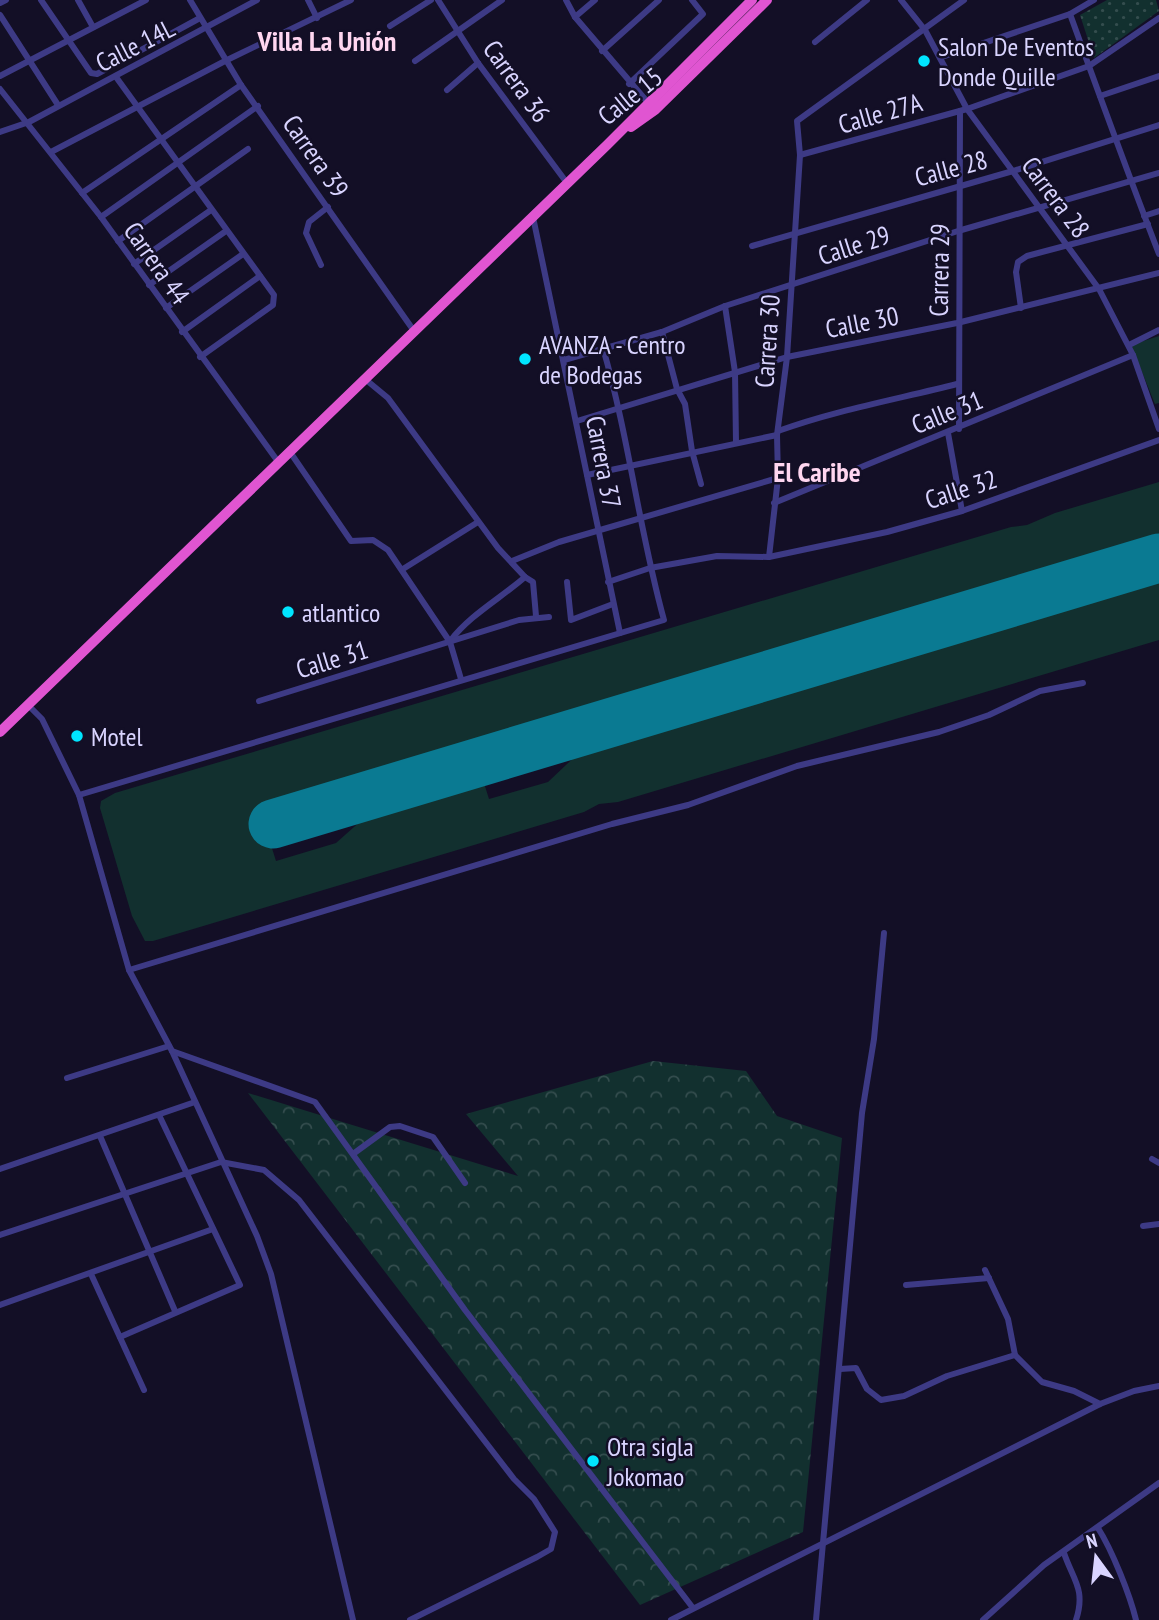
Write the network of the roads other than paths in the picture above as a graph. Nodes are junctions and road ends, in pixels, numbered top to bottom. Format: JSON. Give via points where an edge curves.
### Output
{"nodes":[{"id":1,"x":6,"y":0,"type":"edge"},
{"id":2,"x":41,"y":0,"type":"edge"},
{"id":3,"x":78,"y":0,"type":"edge"},
{"id":4,"x":146,"y":0,"type":"edge"},
{"id":5,"x":190,"y":0,"type":"edge"},
{"id":6,"x":257,"y":0,"type":"edge"},
{"id":7,"x":308,"y":0,"type":"edge"},
{"id":8,"x":351,"y":0,"type":"edge"},
{"id":9,"x":431,"y":0,"type":"edge"},
{"id":10,"x":502,"y":0,"type":"edge"},
{"id":11,"x":566,"y":0,"type":"edge"},
{"id":12,"x":595,"y":0,"type":"edge"},
{"id":13,"x":659,"y":0,"type":"edge"},
{"id":14,"x":692,"y":0,"type":"edge"},
{"id":15,"x":752,"y":0,"type":"edge"},
{"id":16,"x":767,"y":0,"type":"edge"},
{"id":17,"x":867,"y":0,"type":"edge"},
{"id":18,"x":901,"y":0,"type":"edge"},
{"id":19,"x":964,"y":0,"type":"edge"},
{"id":20,"x":1094,"y":0,"type":"edge"},
{"id":21,"x":440,"y":1,"type":"edge"},
{"id":22,"x":0,"y":3,"type":"edge"},
{"id":23,"x":1070,"y":14,"type":"junction"},
{"id":24,"x":0,"y":15,"type":"edge"},
{"id":25,"x":575,"y":17,"type":"junction"},
{"id":26,"x":201,"y":18,"type":"junction"},
{"id":27,"x":317,"y":18,"type":"junction"},
{"id":28,"x":1159,"y":18,"type":"edge"},
{"id":29,"x":390,"y":26,"type":"dead end"},
{"id":30,"x":93,"y":27,"type":"junction"},
{"id":31,"x":206,"y":30,"type":"junction"},
{"id":32,"x":925,"y":30,"type":"junction"},
{"id":33,"x":458,"y":31,"type":"junction"},
{"id":34,"x":68,"y":40,"type":"junction"},
{"id":35,"x":815,"y":42,"type":"dead end"},
{"id":36,"x":602,"y":51,"type":"junction"},
{"id":37,"x":942,"y":57,"type":"junction"},
{"id":38,"x":32,"y":61,"type":"junction"},
{"id":39,"x":225,"y":61,"type":"junction"},
{"id":40,"x":415,"y":61,"type":"dead end"},
{"id":41,"x":478,"y":63,"type":"junction"},
{"id":42,"x":1089,"y":66,"type":"junction"},
{"id":43,"x":0,"y":76,"type":"edge"},
{"id":44,"x":1159,"y":76,"type":"edge"},
{"id":45,"x":116,"y":77,"type":"junction"},
{"id":46,"x":629,"y":84,"type":"junction"},
{"id":47,"x":241,"y":85,"type":"junction"},
{"id":48,"x":0,"y":89,"type":"edge"},
{"id":49,"x":447,"y":90,"type":"dead end"},
{"id":50,"x":1100,"y":96,"type":"junction"},
{"id":51,"x":58,"y":105,"type":"junction"},
{"id":52,"x":258,"y":106,"type":"junction"},
{"id":53,"x":651,"y":106,"type":"junction"},
{"id":54,"x":137,"y":108,"type":"junction"},
{"id":55,"x":963,"y":110,"type":"junction"},
{"id":56,"x":29,"y":122,"type":"junction"},
{"id":57,"x":1159,"y":125,"type":"edge"},
{"id":58,"x":0,"y":132,"type":"edge"},
{"id":59,"x":158,"y":139,"type":"junction"},
{"id":60,"x":1113,"y":140,"type":"junction"},
{"id":61,"x":248,"y":149,"type":"dead end"},
{"id":62,"x":51,"y":152,"type":"junction"},
{"id":63,"x":800,"y":155,"type":"junction"},
{"id":64,"x":176,"y":164,"type":"junction"},
{"id":65,"x":1013,"y":171,"type":"junction"},
{"id":66,"x":1159,"y":173,"type":"edge"},
{"id":67,"x":1133,"y":182,"type":"junction"},
{"id":68,"x":568,"y":183,"type":"junction"},
{"id":69,"x":961,"y":186,"type":"junction"},
{"id":70,"x":194,"y":188,"type":"junction"},
{"id":71,"x":82,"y":193,"type":"junction"},
{"id":72,"x":328,"y":207,"type":"junction"},
{"id":73,"x":1040,"y":207,"type":"junction"},
{"id":74,"x":211,"y":210,"type":"junction"},
{"id":75,"x":1159,"y":211,"type":"edge"},
{"id":76,"x":1144,"y":216,"type":"junction"},
{"id":77,"x":101,"y":217,"type":"junction"},
{"id":78,"x":533,"y":217,"type":"junction"},
{"id":79,"x":1147,"y":224,"type":"junction"},
{"id":80,"x":226,"y":231,"type":"junction"},
{"id":81,"x":958,"y":231,"type":"junction"},
{"id":82,"x":794,"y":232,"type":"junction"},
{"id":83,"x":118,"y":241,"type":"junction"},
{"id":84,"x":1068,"y":245,"type":"junction"},
{"id":85,"x":752,"y":246,"type":"dead end"},
{"id":86,"x":243,"y":254,"type":"junction"},
{"id":87,"x":1159,"y":254,"type":"edge"},
{"id":88,"x":134,"y":264,"type":"junction"},
{"id":89,"x":321,"y":265,"type":"dead end"},
{"id":90,"x":1159,"y":273,"type":"edge"},
{"id":91,"x":260,"y":276,"type":"junction"},
{"id":92,"x":149,"y":285,"type":"junction"},
{"id":93,"x":791,"y":286,"type":"junction"},
{"id":94,"x":1099,"y":289,"type":"junction"},
{"id":95,"x":725,"y":306,"type":"junction"},
{"id":96,"x":166,"y":308,"type":"junction"},
{"id":97,"x":1021,"y":308,"type":"junction"},
{"id":98,"x":957,"y":323,"type":"junction"},
{"id":99,"x":1159,"y":330,"type":"edge"},
{"id":100,"x":414,"y":331,"type":"junction"},
{"id":101,"x":183,"y":332,"type":"junction"},
{"id":102,"x":662,"y":332,"type":"junction"},
{"id":103,"x":1129,"y":345,"type":"junction"},
{"id":104,"x":603,"y":348,"type":"junction"},
{"id":105,"x":1133,"y":355,"type":"junction"},
{"id":106,"x":200,"y":357,"type":"junction"},
{"id":107,"x":787,"y":357,"type":"junction"},
{"id":108,"x":564,"y":360,"type":"junction"},
{"id":109,"x":735,"y":372,"type":"junction"},
{"id":110,"x":365,"y":379,"type":"junction"},
{"id":111,"x":957,"y":384,"type":"junction"},
{"id":112,"x":677,"y":389,"type":"junction"},
{"id":113,"x":620,"y":408,"type":"junction"},
{"id":114,"x":577,"y":421,"type":"junction"},
{"id":115,"x":959,"y":429,"type":"junction"},
{"id":116,"x":1159,"y":429,"type":"edge"},
{"id":117,"x":778,"y":433,"type":"junction"},
{"id":118,"x":948,"y":433,"type":"junction"},
{"id":119,"x":1159,"y":440,"type":"edge"},
{"id":120,"x":736,"y":443,"type":"junction"},
{"id":121,"x":692,"y":451,"type":"junction"},
{"id":122,"x":290,"y":452,"type":"junction"},
{"id":123,"x":279,"y":463,"type":"junction"},
{"id":124,"x":630,"y":464,"type":"junction"},
{"id":125,"x":587,"y":475,"type":"junction"},
{"id":126,"x":778,"y":478,"type":"junction"},
{"id":127,"x":701,"y":484,"type":"dead end"},
{"id":128,"x":774,"y":503,"type":"junction"},
{"id":129,"x":962,"y":511,"type":"junction"},
{"id":130,"x":640,"y":519,"type":"junction"},
{"id":131,"x":478,"y":522,"type":"junction"},
{"id":132,"x":598,"y":531,"type":"junction"},
{"id":133,"x":769,"y":557,"type":"junction"},
{"id":134,"x":512,"y":561,"type":"junction"},
{"id":135,"x":650,"y":568,"type":"junction"},
{"id":136,"x":403,"y":569,"type":"junction"},
{"id":137,"x":524,"y":577,"type":"junction"},
{"id":138,"x":567,"y":582,"type":"dead end"},
{"id":139,"x":608,"y":582,"type":"junction"},
{"id":140,"x":613,"y":604,"type":"junction"},
{"id":141,"x":536,"y":616,"type":"junction"},
{"id":142,"x":549,"y":617,"type":"dead end"},
{"id":143,"x":620,"y":633,"type":"junction"},
{"id":144,"x":450,"y":642,"type":"junction"},
{"id":145,"x":461,"y":679,"type":"junction"},
{"id":146,"x":1083,"y":683,"type":"dead end"},
{"id":147,"x":259,"y":701,"type":"dead end"},
{"id":148,"x":28,"y":705,"type":"junction"},
{"id":149,"x":0,"y":732,"type":"edge"},
{"id":150,"x":79,"y":794,"type":"junction"},
{"id":151,"x":884,"y":933,"type":"dead end"},
{"id":152,"x":129,"y":970,"type":"junction"},
{"id":153,"x":170,"y":1048,"type":"junction"},
{"id":154,"x":67,"y":1078,"type":"dead end"},
{"id":155,"x":195,"y":1102,"type":"junction"},
{"id":156,"x":159,"y":1115,"type":"junction"},
{"id":157,"x":100,"y":1136,"type":"junction"},
{"id":158,"x":353,"y":1154,"type":"junction"},
{"id":159,"x":1152,"y":1159,"type":"dead end"},
{"id":160,"x":221,"y":1162,"type":"junction"},
{"id":161,"x":1159,"y":1163,"type":"edge"},
{"id":162,"x":0,"y":1168,"type":"edge"},
{"id":163,"x":188,"y":1173,"type":"junction"},
{"id":164,"x":465,"y":1183,"type":"dead end"},
{"id":165,"x":126,"y":1194,"type":"junction"},
{"id":166,"x":1159,"y":1224,"type":"edge"},
{"id":167,"x":1143,"y":1226,"type":"dead end"},
{"id":168,"x":213,"y":1228,"type":"junction"},
{"id":169,"x":0,"y":1235,"type":"edge"},
{"id":170,"x":151,"y":1251,"type":"junction"},
{"id":171,"x":985,"y":1270,"type":"dead end"},
{"id":172,"x":90,"y":1274,"type":"junction"},
{"id":173,"x":989,"y":1278,"type":"junction"},
{"id":174,"x":906,"y":1285,"type":"dead end"},
{"id":175,"x":0,"y":1305,"type":"edge"},
{"id":176,"x":175,"y":1311,"type":"junction"},
{"id":177,"x":120,"y":1336,"type":"junction"},
{"id":178,"x":1016,"y":1355,"type":"junction"},
{"id":179,"x":840,"y":1369,"type":"junction"},
{"id":180,"x":1159,"y":1386,"type":"edge"},
{"id":181,"x":144,"y":1390,"type":"dead end"},
{"id":182,"x":1100,"y":1404,"type":"junction"},
{"id":183,"x":1159,"y":1483,"type":"edge"},
{"id":184,"x":1098,"y":1528,"type":"junction"},
{"id":185,"x":824,"y":1542,"type":"junction"},
{"id":186,"x":1064,"y":1553,"type":"junction"},
{"id":187,"x":693,"y":1608,"type":"junction"},
{"id":188,"x":353,"y":1620,"type":"edge"},
{"id":189,"x":410,"y":1620,"type":"edge"},
{"id":190,"x":671,"y":1620,"type":"edge"},
{"id":191,"x":816,"y":1620,"type":"edge"},
{"id":192,"x":983,"y":1620,"type":"edge"},
{"id":193,"x":1076,"y":1620,"type":"edge"},
{"id":194,"x":1136,"y":1620,"type":"edge"}],
"edges":[{"from":1,"to":22,"type":"street"},
{"from":2,"to":34,"type":"street"},
{"from":3,"to":30,"type":"street"},
{"from":4,"to":30,"type":"street"},
{"from":5,"to":26,"type":"street","name":"Carrera 39"},
{"from":6,"to":31,"type":"street","name":"Calle 14L"},
{"from":7,"to":27,"type":"street"},
{"from":8,"to":27,"type":"street"},
{"from":9,"to":29,"type":"street"},
{"from":10,"to":33,"type":"street"},
{"from":11,"to":25,"type":"street"},
{"from":12,"to":25,"type":"street"},
{"from":13,"to":36,"type":"street"},
{"from":14,"to":46,"type":"street","via":[[703,14]]},
{"from":15,"to":53,"type":"highway","name":"Calle 15"},
{"from":16,"to":53,"type":"highway","name":"Calle 15"},
{"from":17,"to":35,"type":"street"},
{"from":18,"to":32,"type":"street","name":"Carrera 28"},
{"from":19,"to":32,"type":"street"},
{"from":20,"to":23,"type":"street"},
{"from":21,"to":33,"type":"street","name":"Carrera 36"},
{"from":23,"to":37,"type":"street"},
{"from":23,"to":42,"type":"street"},
{"from":24,"to":38,"type":"street"},
{"from":25,"to":36,"type":"street"},
{"from":26,"to":31,"type":"street","name":"Carrera 39"},
{"from":26,"to":34,"type":"street","via":[[97,74],[91,73]]},
{"from":27,"to":39,"type":"street"},
{"from":28,"to":42,"type":"street","name":"Calle 27A"},
{"from":30,"to":34,"type":"street"},
{"from":31,"to":39,"type":"street","name":"Carrera 39"},
{"from":31,"to":45,"type":"street","name":"Calle 14L"},
{"from":32,"to":37,"type":"street","name":"Carrera 28"},
{"from":32,"to":63,"type":"street","name":"Carrera 30","via":[[802,115],[797,127]]},
{"from":33,"to":40,"type":"street"},
{"from":33,"to":41,"type":"street","name":"Carrera 36"},
{"from":34,"to":38,"type":"street"},
{"from":36,"to":46,"type":"street"},
{"from":37,"to":55,"type":"street","name":"Carrera 28"},
{"from":38,"to":43,"type":"street"},
{"from":38,"to":51,"type":"street"},
{"from":39,"to":47,"type":"street","name":"Carrera 39"},
{"from":39,"to":54,"type":"street"},
{"from":41,"to":49,"type":"street"},
{"from":41,"to":68,"type":"street","name":"Carrera 36"},
{"from":42,"to":50,"type":"street"},
{"from":42,"to":55,"type":"street","name":"Calle 27A"},
{"from":44,"to":50,"type":"street"},
{"from":45,"to":51,"type":"street","name":"Calle 14L"},
{"from":45,"to":54,"type":"street"},
{"from":46,"to":53,"type":"street"},
{"from":47,"to":52,"type":"street","name":"Carrera 39"},
{"from":47,"to":59,"type":"street"},
{"from":48,"to":56,"type":"street","name":"Carrera 44"},
{"from":50,"to":60,"type":"street"},
{"from":51,"to":56,"type":"street","name":"Calle 14L"},
{"from":52,"to":64,"type":"street"},
{"from":52,"to":72,"type":"street","name":"Carrera 39"},
{"from":53,"to":68,"type":"highway","name":"Calle 15"},
{"from":54,"to":59,"type":"street"},
{"from":54,"to":62,"type":"street"},
{"from":55,"to":63,"type":"street","name":"Calle 27A"},
{"from":55,"to":65,"type":"street","name":"Carrera 28"},
{"from":55,"to":69,"type":"street","name":"Carrera 29"},
{"from":56,"to":58,"type":"street","name":"Calle 14L"},
{"from":56,"to":62,"type":"street","name":"Carrera 44"},
{"from":57,"to":60,"type":"street","name":"Calle 28"},
{"from":59,"to":64,"type":"street"},
{"from":59,"to":71,"type":"street"},
{"from":60,"to":65,"type":"street","name":"Calle 28"},
{"from":60,"to":67,"type":"street"},
{"from":61,"to":70,"type":"street"},
{"from":62,"to":71,"type":"street","name":"Carrera 44"},
{"from":63,"to":82,"type":"street","name":"Carrera 30"},
{"from":64,"to":70,"type":"street"},
{"from":64,"to":77,"type":"street"},
{"from":65,"to":69,"type":"street","name":"Calle 28"},
{"from":65,"to":73,"type":"street","name":"Carrera 28"},
{"from":66,"to":67,"type":"street","name":"Calle 29"},
{"from":67,"to":73,"type":"street","name":"Calle 29"},
{"from":67,"to":76,"type":"street"},
{"from":68,"to":78,"type":"highway","name":"Calle 15"},
{"from":69,"to":81,"type":"street","name":"Carrera 29"},
{"from":69,"to":82,"type":"street","name":"Calle 28"},
{"from":70,"to":74,"type":"street"},
{"from":70,"to":83,"type":"street"},
{"from":71,"to":77,"type":"street","name":"Carrera 44"},
{"from":72,"to":89,"type":"street","via":[[309,222],[306,233]]},
{"from":72,"to":100,"type":"street","name":"Carrera 39"},
{"from":73,"to":81,"type":"street","name":"Calle 29"},
{"from":73,"to":84,"type":"street","name":"Carrera 28"},
{"from":74,"to":80,"type":"street"},
{"from":74,"to":88,"type":"street"},
{"from":75,"to":76,"type":"street"},
{"from":76,"to":79,"type":"street"},
{"from":77,"to":83,"type":"street","name":"Carrera 44"},
{"from":78,"to":100,"type":"highway","name":"Calle 15"},
{"from":78,"to":108,"type":"street","name":"Carrera 37"},
{"from":79,"to":84,"type":"street"},
{"from":79,"to":87,"type":"street"},
{"from":80,"to":86,"type":"street"},
{"from":80,"to":92,"type":"street"},
{"from":81,"to":93,"type":"street","name":"Calle 29"},
{"from":81,"to":98,"type":"street","name":"Carrera 29"},
{"from":82,"to":85,"type":"street","name":"Calle 28"},
{"from":82,"to":93,"type":"street","name":"Carrera 30"},
{"from":83,"to":88,"type":"street","name":"Carrera 44"},
{"from":84,"to":94,"type":"street","name":"Carrera 28"},
{"from":84,"to":97,"type":"street","via":[[1018,262]]},
{"from":86,"to":91,"type":"street"},
{"from":86,"to":96,"type":"street"},
{"from":88,"to":92,"type":"street","name":"Carrera 44"},
{"from":90,"to":94,"type":"street","name":"Calle 30"},
{"from":91,"to":101,"type":"street"},
{"from":91,"to":106,"type":"street","via":[[274,295],[273,305]]},
{"from":92,"to":96,"type":"street","name":"Carrera 44"},
{"from":93,"to":95,"type":"street","name":"Calle 29"},
{"from":93,"to":107,"type":"street","name":"Carrera 30"},
{"from":94,"to":97,"type":"street","name":"Calle 30"},
{"from":94,"to":103,"type":"street","name":"Carrera 28"},
{"from":95,"to":102,"type":"street","name":"Calle 29"},
{"from":95,"to":109,"type":"street"},
{"from":96,"to":101,"type":"street","name":"Carrera 44"},
{"from":97,"to":98,"type":"street","name":"Calle 30"},
{"from":98,"to":107,"type":"street","name":"Calle 30"},
{"from":98,"to":111,"type":"street","name":"Carrera 29"},
{"from":99,"to":103,"type":"street"},
{"from":100,"to":110,"type":"highway","name":"Calle 15"},
{"from":101,"to":106,"type":"street","name":"Carrera 44"},
{"from":102,"to":104,"type":"street","name":"Calle 29"},
{"from":102,"to":112,"type":"street"},
{"from":103,"to":105,"type":"street","name":"Carrera 28"},
{"from":104,"to":108,"type":"street","name":"Calle 29"},
{"from":104,"to":113,"type":"street"},
{"from":105,"to":115,"type":"street","name":"Calle 31"},
{"from":105,"to":116,"type":"street","name":"Carrera 28"},
{"from":106,"to":123,"type":"street","name":"Carrera 44"},
{"from":107,"to":109,"type":"street","name":"Calle 30"},
{"from":107,"to":117,"type":"street","name":"Carrera 30"},
{"from":108,"to":114,"type":"street","name":"Carrera 37"},
{"from":109,"to":112,"type":"street","name":"Calle 30"},
{"from":109,"to":120,"type":"street"},
{"from":110,"to":122,"type":"highway","name":"Calle 15"},
{"from":110,"to":131,"type":"street","via":[[388,398]]},
{"from":111,"to":115,"type":"street","name":"Carrera 29"},
{"from":111,"to":117,"type":"street","via":[[824,414]]},
{"from":112,"to":113,"type":"street","name":"Calle 30"},
{"from":112,"to":121,"type":"street","via":[[685,404]]},
{"from":113,"to":114,"type":"street","name":"Calle 30"},
{"from":113,"to":124,"type":"street"},
{"from":114,"to":125,"type":"street","name":"Carrera 37"},
{"from":115,"to":118,"type":"street","name":"Calle 31"},
{"from":117,"to":120,"type":"street"},
{"from":117,"to":126,"type":"street","name":"Carrera 30"},
{"from":118,"to":128,"type":"street","name":"Calle 31"},
{"from":118,"to":129,"type":"street"},
{"from":119,"to":129,"type":"street","name":"Calle 32"},
{"from":120,"to":121,"type":"street"},
{"from":121,"to":124,"type":"street"},
{"from":121,"to":127,"type":"street"},
{"from":122,"to":123,"type":"highway","name":"Calle 15"},
{"from":122,"to":136,"type":"street","via":[[351,541],[373,540]]},
{"from":123,"to":148,"type":"highway","name":"Calle 15"},
{"from":124,"to":125,"type":"street"},
{"from":124,"to":130,"type":"street"},
{"from":125,"to":132,"type":"street","name":"Carrera 37"},
{"from":126,"to":128,"type":"street","name":"Carrera 30"},
{"from":126,"to":130,"type":"street"},
{"from":128,"to":133,"type":"street","name":"Carrera 30"},
{"from":129,"to":133,"type":"street","name":"Calle 32"},
{"from":130,"to":132,"type":"street"},
{"from":130,"to":135,"type":"street"},
{"from":131,"to":134,"type":"street"},
{"from":131,"to":136,"type":"street"},
{"from":132,"to":134,"type":"street"},
{"from":132,"to":139,"type":"street","name":"Carrera 37"},
{"from":133,"to":135,"type":"street","name":"Calle 32","via":[[717,556]]},
{"from":134,"to":137,"type":"street"},
{"from":135,"to":139,"type":"street","name":"Calle 32"},
{"from":135,"to":143,"type":"street","via":[[664,620]]},
{"from":136,"to":144,"type":"street"},
{"from":137,"to":141,"type":"street","via":[[530,578],[536,589]]},
{"from":137,"to":144,"type":"street","via":[[462,626]]},
{"from":138,"to":140,"type":"street","via":[[571,620]]},
{"from":139,"to":140,"type":"street","name":"Carrera 37"},
{"from":140,"to":143,"type":"street","name":"Carrera 37"},
{"from":141,"to":142,"type":"street","name":"Calle 31"},
{"from":141,"to":144,"type":"street","name":"Calle 31"},
{"from":143,"to":145,"type":"street"},
{"from":144,"to":145,"type":"street"},
{"from":144,"to":147,"type":"street","name":"Calle 31"},
{"from":145,"to":150,"type":"street"},
{"from":146,"to":152,"type":"street","via":[[1040,691],[939,732],[797,766],[688,805]]},
{"from":148,"to":149,"type":"highway","name":"Calle 15"},
{"from":148,"to":150,"type":"street","via":[[42,719]]},
{"from":150,"to":152,"type":"street"},
{"from":151,"to":179,"type":"street","via":[[862,1113]]},
{"from":152,"to":153,"type":"street"},
{"from":153,"to":154,"type":"street"},
{"from":153,"to":155,"type":"street"},
{"from":153,"to":158,"type":"street","via":[[315,1102]]},
{"from":155,"to":156,"type":"street"},
{"from":155,"to":160,"type":"street"},
{"from":156,"to":157,"type":"street"},
{"from":156,"to":163,"type":"street"},
{"from":157,"to":162,"type":"street"},
{"from":157,"to":165,"type":"street"},
{"from":158,"to":164,"type":"street","via":[[390,1127],[401,1126],[433,1137]]},
{"from":158,"to":187,"type":"street","via":[[465,1310]]},
{"from":159,"to":161,"type":"street"},
{"from":160,"to":163,"type":"street"},
{"from":160,"to":188,"type":"street","via":[[271,1274]]},
{"from":160,"to":189,"type":"street","via":[[264,1170],[299,1200],[534,1499],[555,1532],[555,1542],[544,1553]]},
{"from":163,"to":165,"type":"street"},
{"from":163,"to":168,"type":"street"},
{"from":165,"to":169,"type":"street"},
{"from":165,"to":170,"type":"street"},
{"from":166,"to":167,"type":"street"},
{"from":168,"to":170,"type":"street"},
{"from":168,"to":176,"type":"street","via":[[240,1285]]},
{"from":170,"to":172,"type":"street"},
{"from":170,"to":176,"type":"street"},
{"from":171,"to":173,"type":"street"},
{"from":172,"to":175,"type":"street"},
{"from":172,"to":177,"type":"street"},
{"from":173,"to":174,"type":"street"},
{"from":173,"to":178,"type":"street","via":[[1008,1319]]},
{"from":176,"to":177,"type":"street"},
{"from":177,"to":181,"type":"street"},
{"from":178,"to":179,"type":"street","via":[[881,1400],[867,1389],[856,1368]]},
{"from":178,"to":182,"type":"street","via":[[1042,1382]]},
{"from":179,"to":185,"type":"street"},
{"from":180,"to":182,"type":"street"},
{"from":182,"to":185,"type":"street"},
{"from":183,"to":184,"type":"street"},
{"from":184,"to":186,"type":"street"},
{"from":184,"to":194,"type":"street","via":[[1131,1598]]},
{"from":185,"to":187,"type":"street"},
{"from":185,"to":191,"type":"street"},
{"from":186,"to":192,"type":"street","via":[[1044,1565]]},
{"from":186,"to":193,"type":"street","via":[[1080,1593]]},
{"from":187,"to":190,"type":"street"}]}
